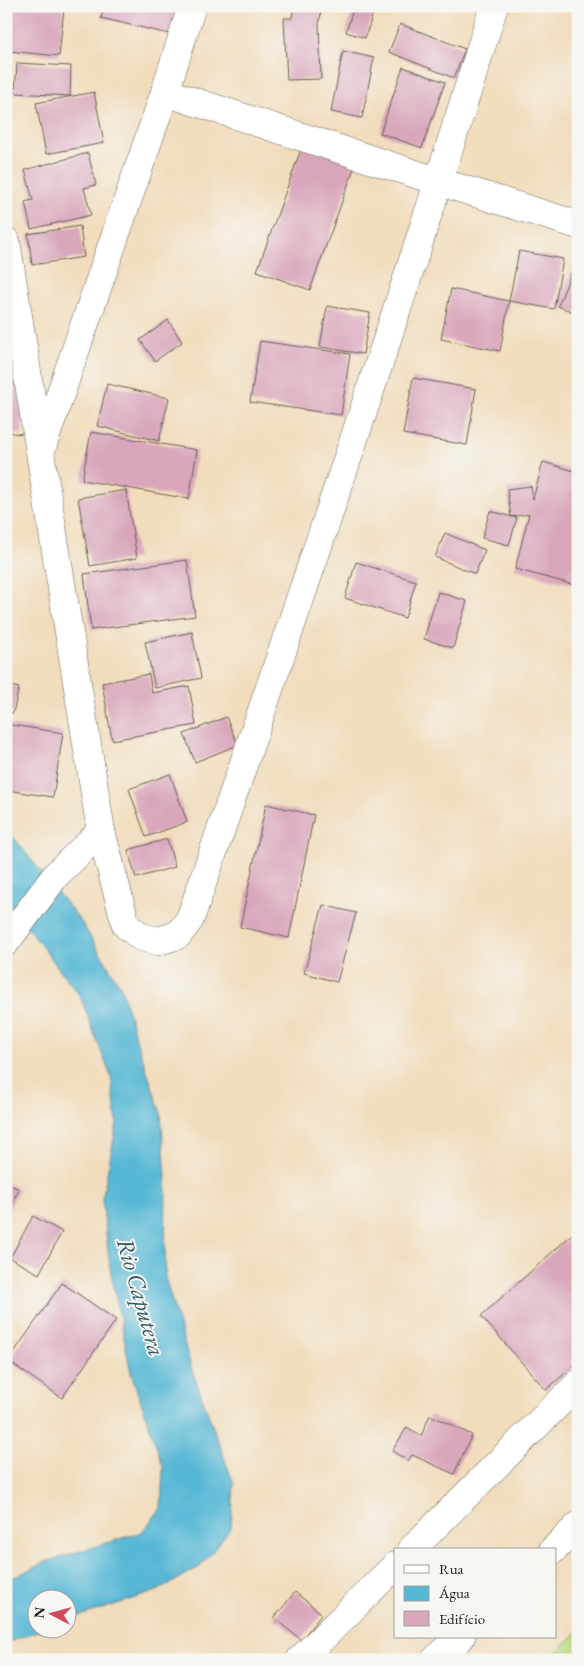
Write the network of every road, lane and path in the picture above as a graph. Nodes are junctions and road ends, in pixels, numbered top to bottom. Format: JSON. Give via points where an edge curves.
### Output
{"nodes":[{"id":1,"x":192,"y":6,"type":"edge"},
{"id":2,"x":494,"y":6,"type":"edge"},
{"id":3,"x":165,"y":92,"type":"junction"},
{"id":4,"x":440,"y":182,"type":"junction"},
{"id":5,"x":578,"y":225,"type":"edge"},
{"id":6,"x":6,"y":240,"type":"edge"},
{"id":7,"x":40,"y":454,"type":"junction"},
{"id":8,"x":101,"y":831,"type":"junction"},
{"id":9,"x":6,"y":942,"type":"edge"},
{"id":10,"x":578,"y":1384,"type":"edge"},
{"id":11,"x":578,"y":1526,"type":"edge"},
{"id":12,"x":413,"y":1548,"type":"edge"},
{"id":13,"x":555,"y":1548,"type":"edge"},
{"id":14,"x":394,"y":1567,"type":"edge"},
{"id":15,"x":460,"y":1638,"type":"edge"},
{"id":16,"x":300,"y":1660,"type":"edge"},
{"id":17,"x":435,"y":1660,"type":"edge"}],
"edges":[{"from":1,"to":3,"type":"main road"},
{"from":2,"to":4,"type":"main road"},
{"from":3,"to":4,"type":"main road"},
{"from":3,"to":7,"type":"main road"},
{"from":4,"to":5,"type":"main road"},
{"from":4,"to":8,"type":"main road","via":[[190,919],[178,935],[158,941],[141,937],[126,925]]},
{"from":6,"to":7,"type":"main road"},
{"from":7,"to":8,"type":"main road"},
{"from":8,"to":9,"type":"main road","via":[[56,875]]},
{"from":10,"to":12,"type":"main road"},
{"from":11,"to":13,"type":"main road"},
{"from":14,"to":16,"type":"main road"},
{"from":15,"to":17,"type":"main road"}]}
